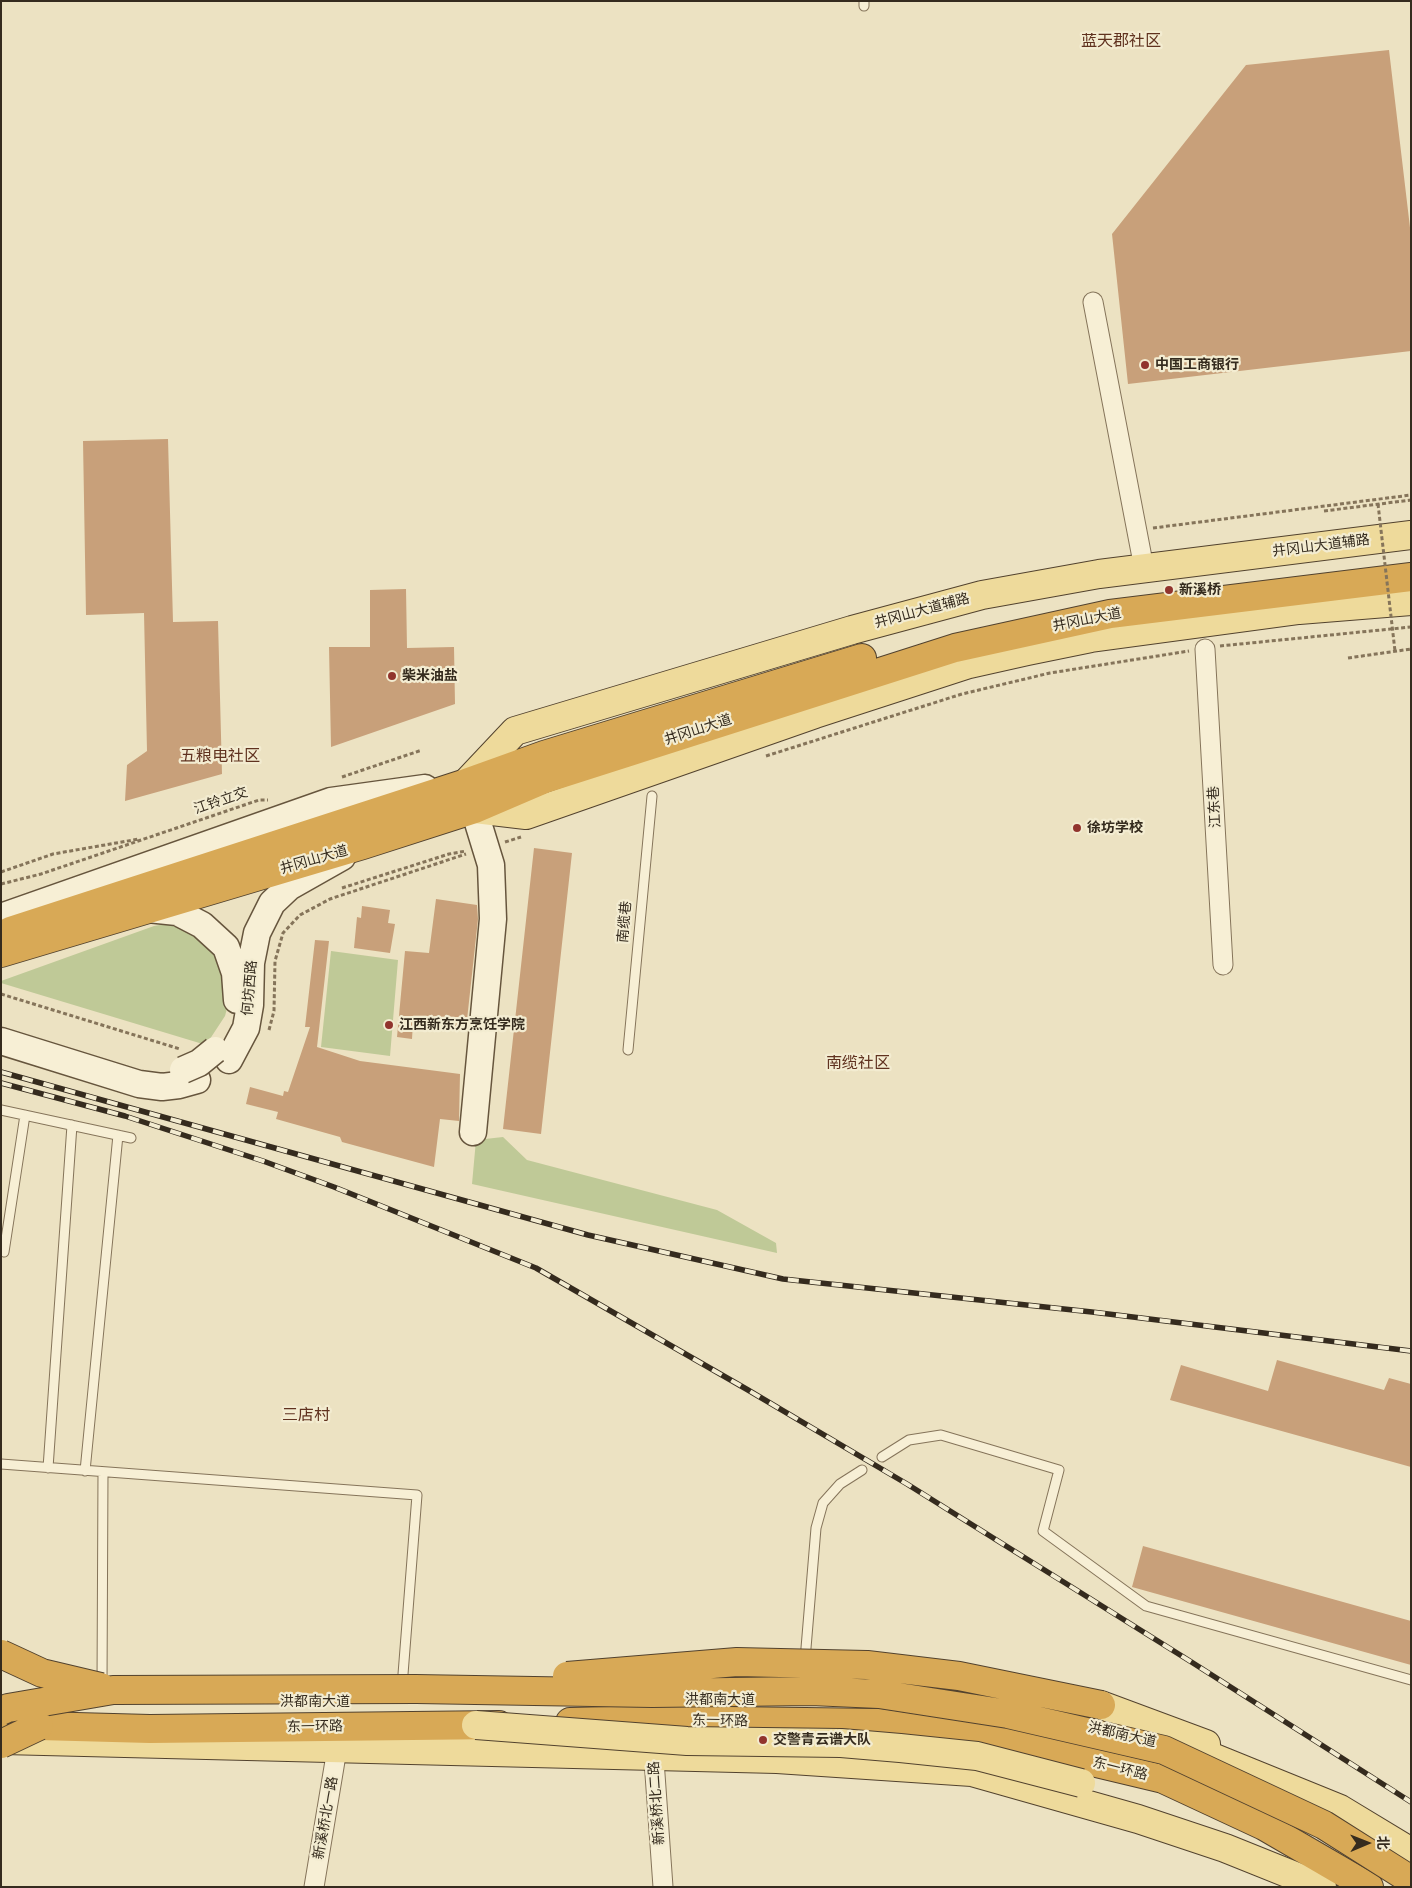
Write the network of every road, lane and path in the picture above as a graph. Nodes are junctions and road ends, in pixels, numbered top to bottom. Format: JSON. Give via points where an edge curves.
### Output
{"nodes":[{"id":1,"x":1093,"y":302,"type":"dead end"},
{"id":2,"x":1411,"y":495,"type":"edge"},
{"id":3,"x":1411,"y":500,"type":"edge"},
{"id":4,"x":1378,"y":504,"type":"junction"},
{"id":5,"x":1324,"y":511,"type":"dead end"},
{"id":6,"x":1137,"y":530,"type":"junction"},
{"id":7,"x":1411,"y":535,"type":"edge"},
{"id":8,"x":1411,"y":562,"type":"edge"},
{"id":9,"x":1144,"y":568,"type":"junction"},
{"id":10,"x":1411,"y":577,"type":"edge"},
{"id":11,"x":1411,"y":601,"type":"edge"},
{"id":12,"x":1411,"y":627,"type":"edge"},
{"id":13,"x":1205,"y":649,"type":"junction"},
{"id":14,"x":1411,"y":650,"type":"edge"},
{"id":15,"x":1395,"y":651,"type":"junction"},
{"id":16,"x":1348,"y":658,"type":"dead end"},
{"id":17,"x":422,"y":750,"type":"dead end"},
{"id":18,"x":764,"y":757,"type":"dead end"},
{"id":19,"x":334,"y":779,"type":"dead end"},
{"id":20,"x":466,"y":783,"type":"junction"},
{"id":21,"x":652,"y":796,"type":"dead end"},
{"id":22,"x":277,"y":800,"type":"dead end"},
{"id":23,"x":475,"y":809,"type":"junction"},
{"id":24,"x":527,"y":835,"type":"dead end"},
{"id":25,"x":150,"y":837,"type":"junction"},
{"id":26,"x":363,"y":845,"type":"junction"},
{"id":27,"x":486,"y":848,"type":"junction"},
{"id":28,"x":449,"y":854,"type":"dead end"},
{"id":29,"x":454,"y":858,"type":"dead end"},
{"id":30,"x":1,"y":872,"type":"edge"},
{"id":31,"x":1,"y":884,"type":"edge"},
{"id":32,"x":342,"y":888,"type":"dead end"},
{"id":33,"x":148,"y":908,"type":"junction"},
{"id":34,"x":3,"y":920,"type":"edge"},
{"id":35,"x":1,"y":953,"type":"edge"},
{"id":36,"x":1223,"y":965,"type":"dead end"},
{"id":37,"x":1,"y":1025,"type":"edge"},
{"id":38,"x":1,"y":1041,"type":"edge"},
{"id":39,"x":628,"y":1050,"type":"dead end"},
{"id":40,"x":222,"y":1055,"type":"junction"},
{"id":41,"x":190,"y":1075,"type":"junction"},
{"id":42,"x":1,"y":1110,"type":"edge"},
{"id":43,"x":25,"y":1115,"type":"junction"},
{"id":44,"x":72,"y":1125,"type":"junction"},
{"id":45,"x":473,"y":1132,"type":"dead end"},
{"id":46,"x":118,"y":1135,"type":"junction"},
{"id":47,"x":131,"y":1138,"type":"dead end"},
{"id":48,"x":4,"y":1252,"type":"dead end"},
{"id":49,"x":882,"y":1457,"type":"dead end"},
{"id":50,"x":1,"y":1464,"type":"edge"},
{"id":51,"x":48,"y":1468,"type":"junction"},
{"id":52,"x":862,"y":1470,"type":"dead end"},
{"id":53,"x":85,"y":1471,"type":"junction"},
{"id":54,"x":103,"y":1472,"type":"junction"},
{"id":55,"x":1,"y":1654,"type":"edge"},
{"id":56,"x":1411,"y":1680,"type":"edge"},
{"id":57,"x":810,"y":1682,"type":"junction"},
{"id":58,"x":408,"y":1695,"type":"junction"},
{"id":59,"x":107,"y":1696,"type":"junction"},
{"id":60,"x":1,"y":1703,"type":"edge"},
{"id":61,"x":1101,"y":1704,"type":"joint"},
{"id":62,"x":1,"y":1711,"type":"edge"},
{"id":63,"x":1,"y":1720,"type":"edge"},
{"id":64,"x":652,"y":1720,"type":"junction"},
{"id":65,"x":39,"y":1726,"type":"junction"},
{"id":66,"x":476,"y":1726,"type":"junction"},
{"id":67,"x":1,"y":1742,"type":"edge"},
{"id":68,"x":337,"y":1749,"type":"junction"},
{"id":69,"x":654,"y":1756,"type":"junction"},
{"id":70,"x":1340,"y":1809,"type":"junction"},
{"id":71,"x":1411,"y":1852,"type":"edge"},
{"id":72,"x":1411,"y":1880,"type":"edge"},
{"id":73,"x":314,"y":1887,"type":"edge"},
{"id":74,"x":663,"y":1887,"type":"edge"},
{"id":75,"x":1322,"y":1887,"type":"edge"},
{"id":76,"x":1368,"y":1887,"type":"edge"}],
"edges":[{"from":1,"to":6,"type":"street"},
{"from":2,"to":6,"type":"path"},
{"from":3,"to":4,"type":"path"},
{"from":4,"to":5,"type":"path"},
{"from":4,"to":15,"type":"path","bridge":true},
{"from":6,"to":9,"type":"street"},
{"from":7,"to":9,"type":"main road","name":"井冈山大道辅路"},
{"from":8,"to":20,"type":"highway","name":"井冈山大道","via":[[1107,596],[961,627],[544,755]]},
{"from":9,"to":20,"type":"main road","name":"井冈山大道辅路","via":[[982,595],[852,630],[515,731]]},
{"from":10,"to":23,"type":"highway","name":"井冈山大道","via":[[1110,614],[955,648],[545,779]]},
{"from":11,"to":23,"type":"main road","via":[[1299,610],[1091,638],[1027,650],[970,664],[815,714],[526,815]]},
{"from":12,"to":13,"type":"path"},
{"from":13,"to":18,"type":"path","via":[[1050,673],[962,694]]},
{"from":13,"to":36,"type":"street","name":"江东巷"},
{"from":14,"to":15,"type":"path"},
{"from":15,"to":16,"type":"path"},
{"from":17,"to":19,"type":"path"},
{"from":20,"to":23,"type":"main road"},
{"from":20,"to":34,"type":"highway","name":"井冈山大道"},
{"from":21,"to":39,"type":"lane","name":"南缆巷"},
{"from":22,"to":25,"type":"path","name":"江铃立交","via":[[259,800]]},
{"from":23,"to":26,"type":"highway","name":"井冈山大道"},
{"from":23,"to":27,"type":"main road"},
{"from":24,"to":27,"type":"path"},
{"from":25,"to":30,"type":"path","name":"江铃立交","via":[[53,854]]},
{"from":25,"to":31,"type":"path","name":"江铃立交","via":[[42,874]]},
{"from":26,"to":33,"type":"highway","name":"井冈山大道"},
{"from":26,"to":40,"type":"main road","name":"何坊西路","via":[[289,887],[272,904],[257,934],[246,1028]]},
{"from":27,"to":29,"type":"path"},
{"from":27,"to":45,"type":"main road","via":[[493,919]]},
{"from":28,"to":32,"type":"path"},
{"from":33,"to":35,"type":"highway","name":"井冈山大道"},
{"from":33,"to":40,"type":"main road","name":"何坊西路","via":[[177,912],[202,925],[226,947],[235,973],[238,998]]},
{"from":37,"to":41,"type":"main road","name":"何坊西路","via":[[148,1071]]},
{"from":38,"to":41,"type":"main road","name":"何坊西路","via":[[139,1084],[179,1085]]},
{"from":40,"to":41,"type":"main road","name":"何坊西路","bridge":true,"via":[[199,1064]]},
{"from":42,"to":43,"type":"lane"},
{"from":43,"to":44,"type":"lane"},
{"from":43,"to":48,"type":"lane"},
{"from":44,"to":46,"type":"lane"},
{"from":44,"to":51,"type":"lane"},
{"from":46,"to":47,"type":"lane"},
{"from":46,"to":53,"type":"lane"},
{"from":49,"to":56,"type":"lane","via":[[909,1440],[941,1435],[1059,1470],[1044,1531],[1146,1606]]},
{"from":50,"to":51,"type":"lane"},
{"from":51,"to":53,"type":"lane"},
{"from":52,"to":57,"type":"lane","via":[[840,1484],[823,1503],[816,1528],[805,1658]]},
{"from":53,"to":54,"type":"lane"},
{"from":54,"to":58,"type":"lane","via":[[417,1494]]},
{"from":54,"to":59,"type":"lane"},
{"from":55,"to":59,"type":"highway","bridge":true,"via":[[42,1673]]},
{"from":57,"to":58,"type":"highway","name":"东一环路","bridge":true,"via":[[652,1693]]},
{"from":57,"to":72,"type":"highway","name":"东一环路","bridge":true,"via":[[1008,1714],[1164,1750],[1324,1824]]},
{"from":58,"to":59,"type":"highway","name":"东一环路","bridge":true},
{"from":58,"to":61,"type":"highway","bridge":true,"via":[[755,1662],[867,1665],[960,1676]]},
{"from":58,"to":70,"type":"main road","name":"洪都南大道","via":[[992,1704],[1202,1754]]},
{"from":59,"to":60,"type":"main road"},
{"from":59,"to":62,"type":"highway","bridge":true},
{"from":61,"to":70,"type":"main road","via":[[1192,1738]]},
{"from":63,"to":65,"type":"highway","name":"东一环路"},
{"from":64,"to":66,"type":"highway","name":"东一环路","bridge":true},
{"from":64,"to":69,"type":"street","name":"新溪桥北二路"},
{"from":64,"to":76,"type":"highway","name":"东一环路","via":[[881,1722],[1008,1742],[1163,1779],[1264,1826]]},
{"from":65,"to":66,"type":"highway","name":"东一环路","via":[[150,1729]]},
{"from":65,"to":67,"type":"highway","bridge":true},
{"from":66,"to":75,"type":"main road","bridge":true,"via":[[688,1741],[842,1744],[978,1756],[1081,1783],[1228,1832]]},
{"from":67,"to":68,"type":"main road"},
{"from":68,"to":69,"type":"main road"},
{"from":68,"to":73,"type":"street","name":"新溪桥北一路"},
{"from":69,"to":74,"type":"street","name":"新溪桥北二路"},
{"from":69,"to":75,"type":"main road","via":[[972,1772],[1138,1818]]},
{"from":70,"to":71,"type":"main road","name":"洪都南大道"}]}
